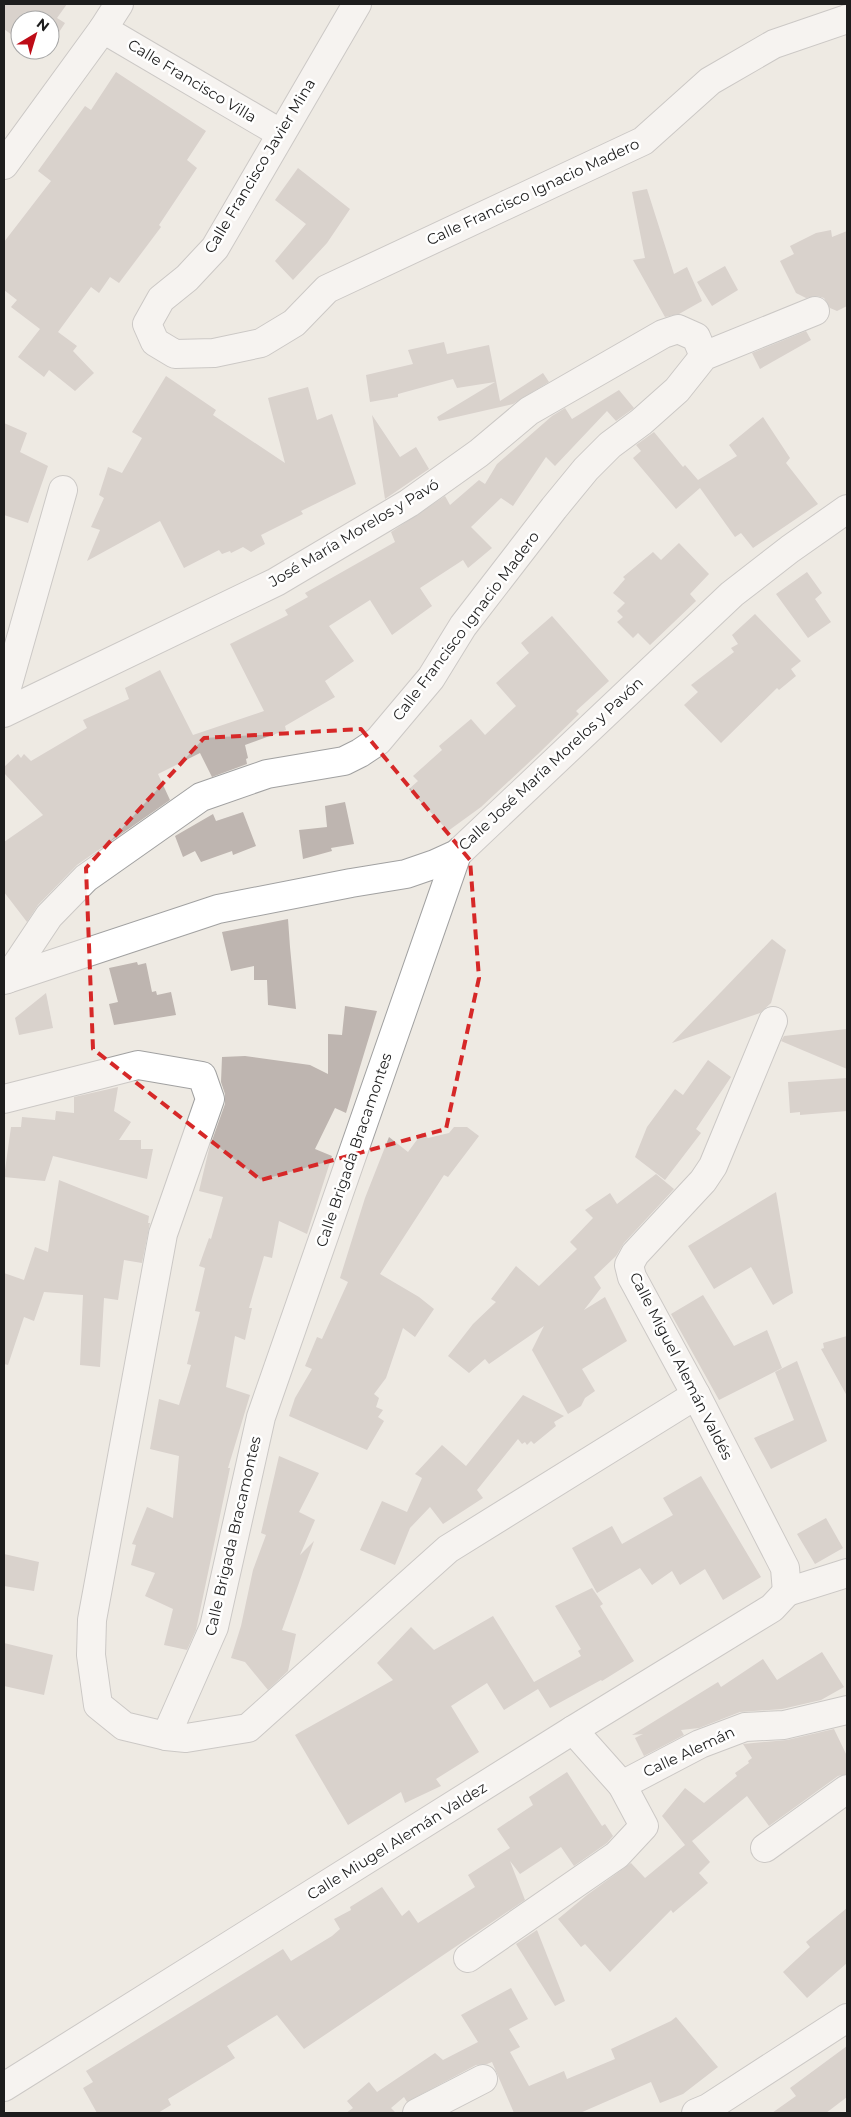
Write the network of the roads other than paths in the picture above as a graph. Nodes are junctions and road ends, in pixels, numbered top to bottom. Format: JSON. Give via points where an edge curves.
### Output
{"nodes":[{"id":1,"x":120,"y":4,"type":"edge"},
{"id":2,"x":357,"y":4,"type":"edge"},
{"id":3,"x":847,"y":19,"type":"edge"},
{"id":4,"x":103,"y":29,"type":"junction"},
{"id":5,"x":280,"y":133,"type":"junction"},
{"id":6,"x":4,"y":165,"type":"edge"},
{"id":7,"x":815,"y":312,"type":"dead end"},
{"id":8,"x":214,"y":353,"type":"joint"},
{"id":9,"x":704,"y":356,"type":"junction"},
{"id":10,"x":63,"y":490,"type":"dead end"},
{"id":11,"x":847,"y":509,"type":"edge"},
{"id":12,"x":4,"y":698,"type":"edge"},
{"id":13,"x":4,"y":713,"type":"edge"},
{"id":14,"x":456,"y":854,"type":"junction"},
{"id":15,"x":5,"y":980,"type":"edge"},
{"id":16,"x":773,"y":1022,"type":"dead end"},
{"id":17,"x":4,"y":1099,"type":"edge"},
{"id":18,"x":696,"y":1395,"type":"junction"},
{"id":19,"x":847,"y":1573,"type":"edge"},
{"id":20,"x":787,"y":1592,"type":"junction"},
{"id":21,"x":847,"y":1710,"type":"edge"},
{"id":22,"x":573,"y":1730,"type":"junction"},
{"id":23,"x":166,"y":1736,"type":"junction"},
{"id":24,"x":622,"y":1784,"type":"junction"},
{"id":25,"x":847,"y":1789,"type":"edge"},
{"id":26,"x":765,"y":1848,"type":"dead end"},
{"id":27,"x":468,"y":1958,"type":"dead end"},
{"id":28,"x":847,"y":2018,"type":"edge"},
{"id":29,"x":483,"y":2079,"type":"dead end"},
{"id":30,"x":4,"y":2087,"type":"edge"},
{"id":31,"x":704,"y":2112,"type":"edge"},
{"id":32,"x":417,"y":2113,"type":"edge"}],
"edges":[{"from":1,"to":4,"type":"street"},
{"from":2,"to":5,"type":"street","name":"Calle Francisco Javier Mina"},
{"from":3,"to":8,"type":"street","name":"Calle Francisco Ignacio Madero","via":[[774,44],[710,81],[643,141],[327,289],[294,323],[261,343]]},
{"from":4,"to":5,"type":"street","name":"Calle Francisco Villa"},
{"from":4,"to":6,"type":"street"},
{"from":5,"to":8,"type":"street","name":"Calle Francisco Javier Mina","via":[[215,248],[187,278],[161,299],[147,324],[155,342],[175,354]]},
{"from":7,"to":9,"type":"street","name":"Calle Francisco Ignacio Madero"},
{"from":9,"to":13,"type":"street","name":"José María Morelos y Pavó","via":[[696,337],[678,329],[663,334],[530,411],[479,453],[409,503],[276,582]]},
{"from":9,"to":15,"type":"street","name":"Calle Francisco Ignacio Madero","via":[[677,390],[586,469],[463,626],[431,678],[378,741],[344,760],[267,774],[201,797],[86,878],[49,916]]},
{"from":10,"to":12,"type":"street"},
{"from":11,"to":14,"type":"street","name":"Calle José María Morelos y Pavón","via":[[732,594]]},
{"from":14,"to":15,"type":"street","name":"Calle José María Morelos y Pavón","via":[[406,874],[218,909]]},
{"from":14,"to":23,"type":"street","name":"Calle Brigada Bracamontes","via":[[261,1417],[214,1627]]},
{"from":16,"to":18,"type":"street","name":"Calle Miguel Alemán Valdés","via":[[713,1166],[635,1254],[629,1265],[632,1277]]},
{"from":17,"to":23,"type":"street","via":[[138,1064],[202,1076],[210,1099],[163,1234],[92,1620],[91,1654],[98,1705],[124,1726]]},
{"from":18,"to":20,"type":"street","name":"Calle Miguel Alemán Valdés","via":[[785,1568]]},
{"from":18,"to":23,"type":"street","via":[[448,1549],[248,1728],[186,1738]]},
{"from":19,"to":20,"type":"street"},
{"from":20,"to":22,"type":"street","name":"Calle Miugel Alemán Valdez","via":[[772,1608]]},
{"from":21,"to":24,"type":"street","name":"Calle Alemán","via":[[784,1725],[745,1727],[700,1744]]},
{"from":22,"to":24,"type":"street"},
{"from":22,"to":30,"type":"street","name":"Calle Miugel Alemán Valdez"},
{"from":24,"to":27,"type":"street","via":[[644,1826],[617,1855]]},
{"from":25,"to":26,"type":"street"},
{"from":28,"to":31,"type":"street"},
{"from":29,"to":32,"type":"street"}]}
